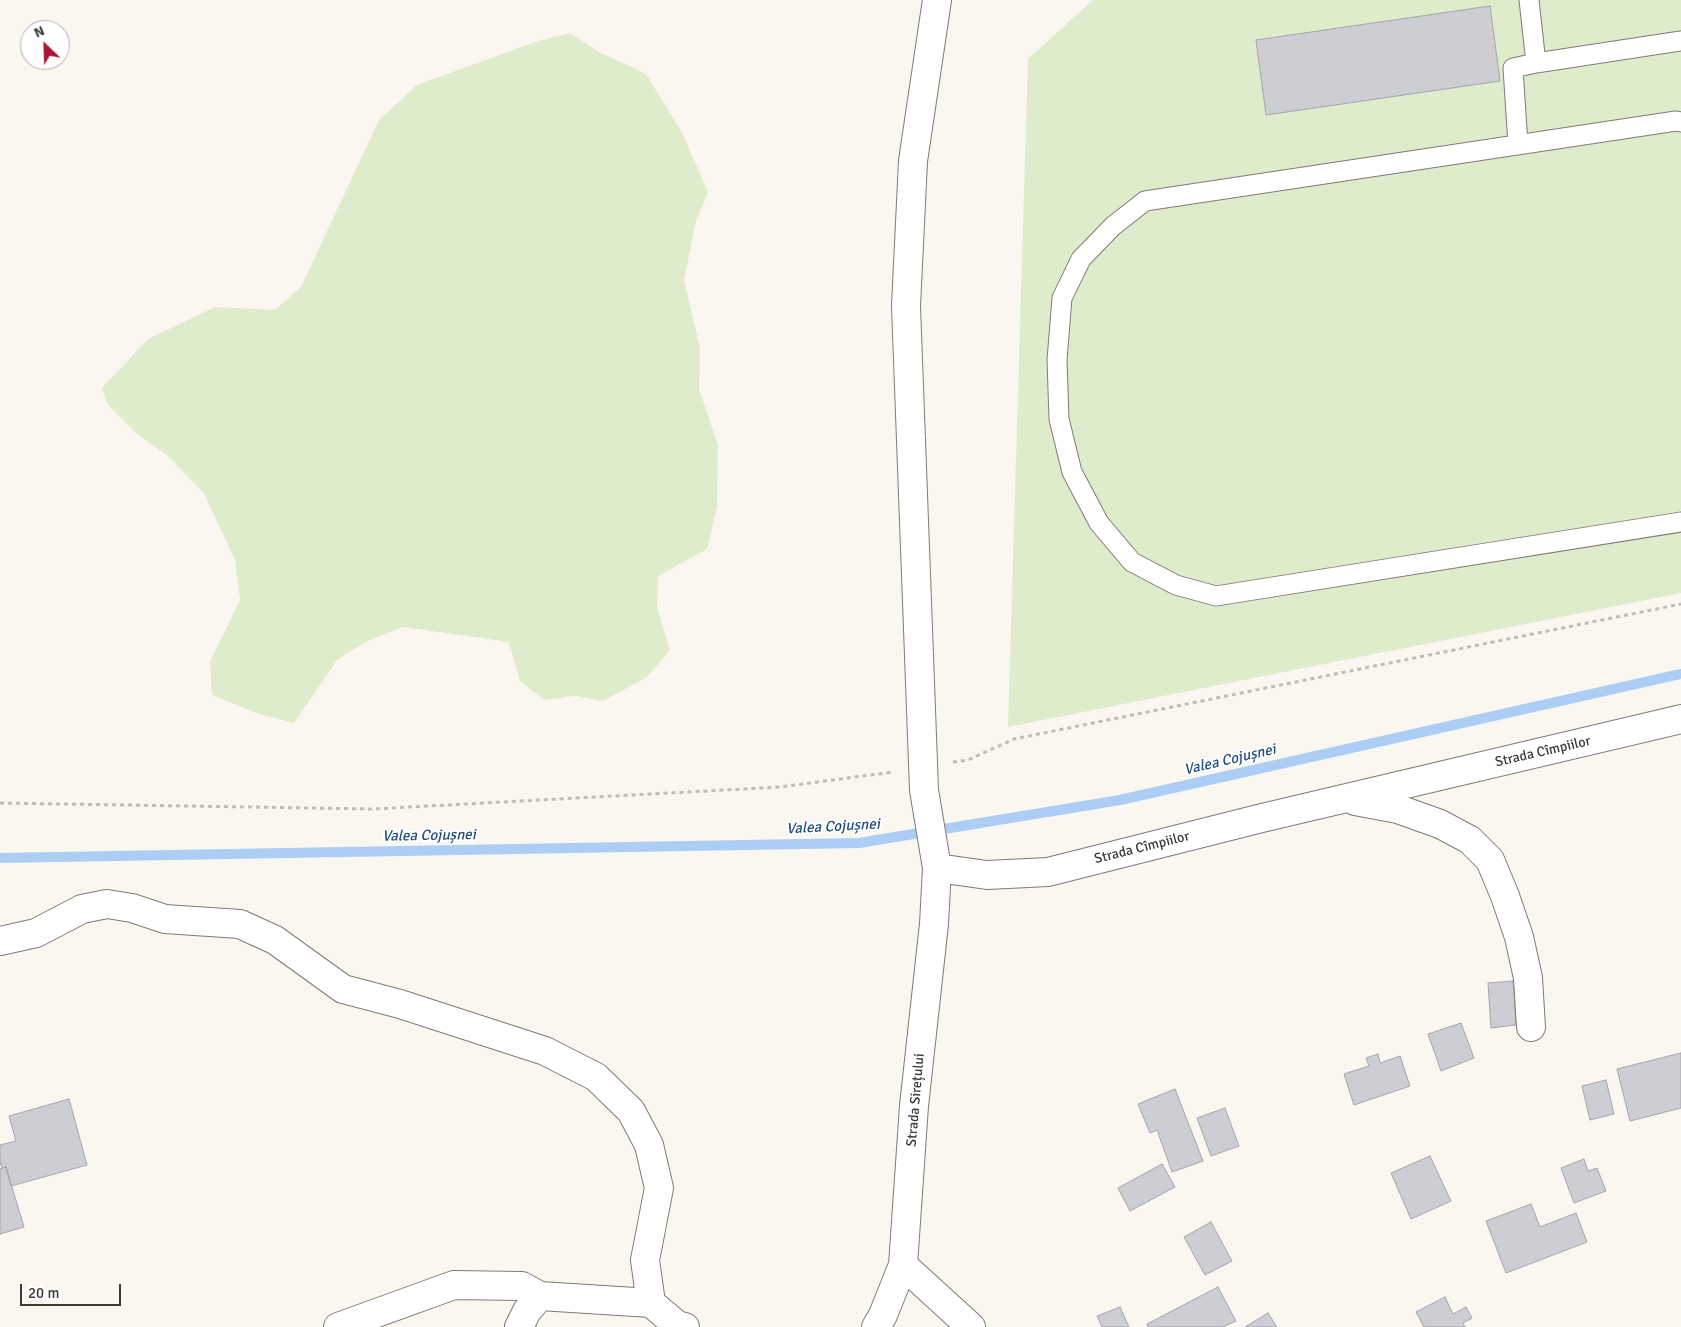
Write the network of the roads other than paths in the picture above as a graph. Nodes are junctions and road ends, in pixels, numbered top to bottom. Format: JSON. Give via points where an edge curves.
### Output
{"nodes":[{"id":1,"x":937,"y":0,"type":"edge"},
{"id":2,"x":1529,"y":0,"type":"edge"},
{"id":3,"x":1681,"y":41,"type":"edge"},
{"id":4,"x":1536,"y":62,"type":"junction"},
{"id":5,"x":1681,"y":122,"type":"edge"},
{"id":6,"x":1518,"y":145,"type":"junction"},
{"id":7,"x":1681,"y":522,"type":"edge"},
{"id":8,"x":1681,"y":719,"type":"edge"},
{"id":9,"x":1346,"y":799,"type":"junction"},
{"id":10,"x":937,"y":868,"type":"junction"},
{"id":11,"x":0,"y":942,"type":"edge"},
{"id":12,"x":1531,"y":1027,"type":"dead end"},
{"id":13,"x":903,"y":1265,"type":"junction"},
{"id":14,"x":540,"y":1296,"type":"junction"},
{"id":15,"x":651,"y":1303,"type":"junction"},
{"id":16,"x":679,"y":1326,"type":"edge"},
{"id":17,"x":338,"y":1327,"type":"edge"},
{"id":18,"x":519,"y":1327,"type":"edge"},
{"id":19,"x":876,"y":1327,"type":"edge"},
{"id":20,"x":971,"y":1327,"type":"edge"}],
"edges":[{"from":1,"to":10,"type":"street","name":"Strada Sirețului","via":[[913,161],[906,306],[924,779]]},
{"from":2,"to":4,"type":"lane"},
{"from":3,"to":4,"type":"lane"},
{"from":4,"to":6,"type":"lane","via":[[1513,68]]},
{"from":5,"to":6,"type":"lane"},
{"from":6,"to":7,"type":"lane","via":[[1145,201],[1113,226],[1081,259],[1062,298],[1057,360],[1059,419],[1072,472],[1099,523],[1132,562],[1176,585],[1216,596]]},
{"from":8,"to":9,"type":"street","name":"Strada Cîmpiilor"},
{"from":9,"to":10,"type":"street","name":"Strada Cîmpiilor","via":[[1048,872],[987,875]]},
{"from":9,"to":12,"type":"street","name":"Strada Cîmpiilor","via":[[1398,809],[1440,824],[1470,840],[1490,860],[1519,938],[1528,978]]},
{"from":10,"to":13,"type":"street","name":"Strada Sirețului","via":[[914,1106]]},
{"from":11,"to":15,"type":"street","via":[[36,933],[82,909],[106,904],[132,908],[165,919],[240,924],[274,940],[343,989],[546,1051],[596,1077],[631,1111],[649,1145],[659,1188],[644,1260]]},
{"from":13,"to":19,"type":"street","name":"Strada Sirețului","via":[[884,1315]]},
{"from":13,"to":20,"type":"street"},
{"from":14,"to":15,"type":"street"},
{"from":14,"to":17,"type":"street","via":[[522,1286],[454,1285]]},
{"from":14,"to":18,"type":"street"},
{"from":15,"to":16,"type":"street"}]}
